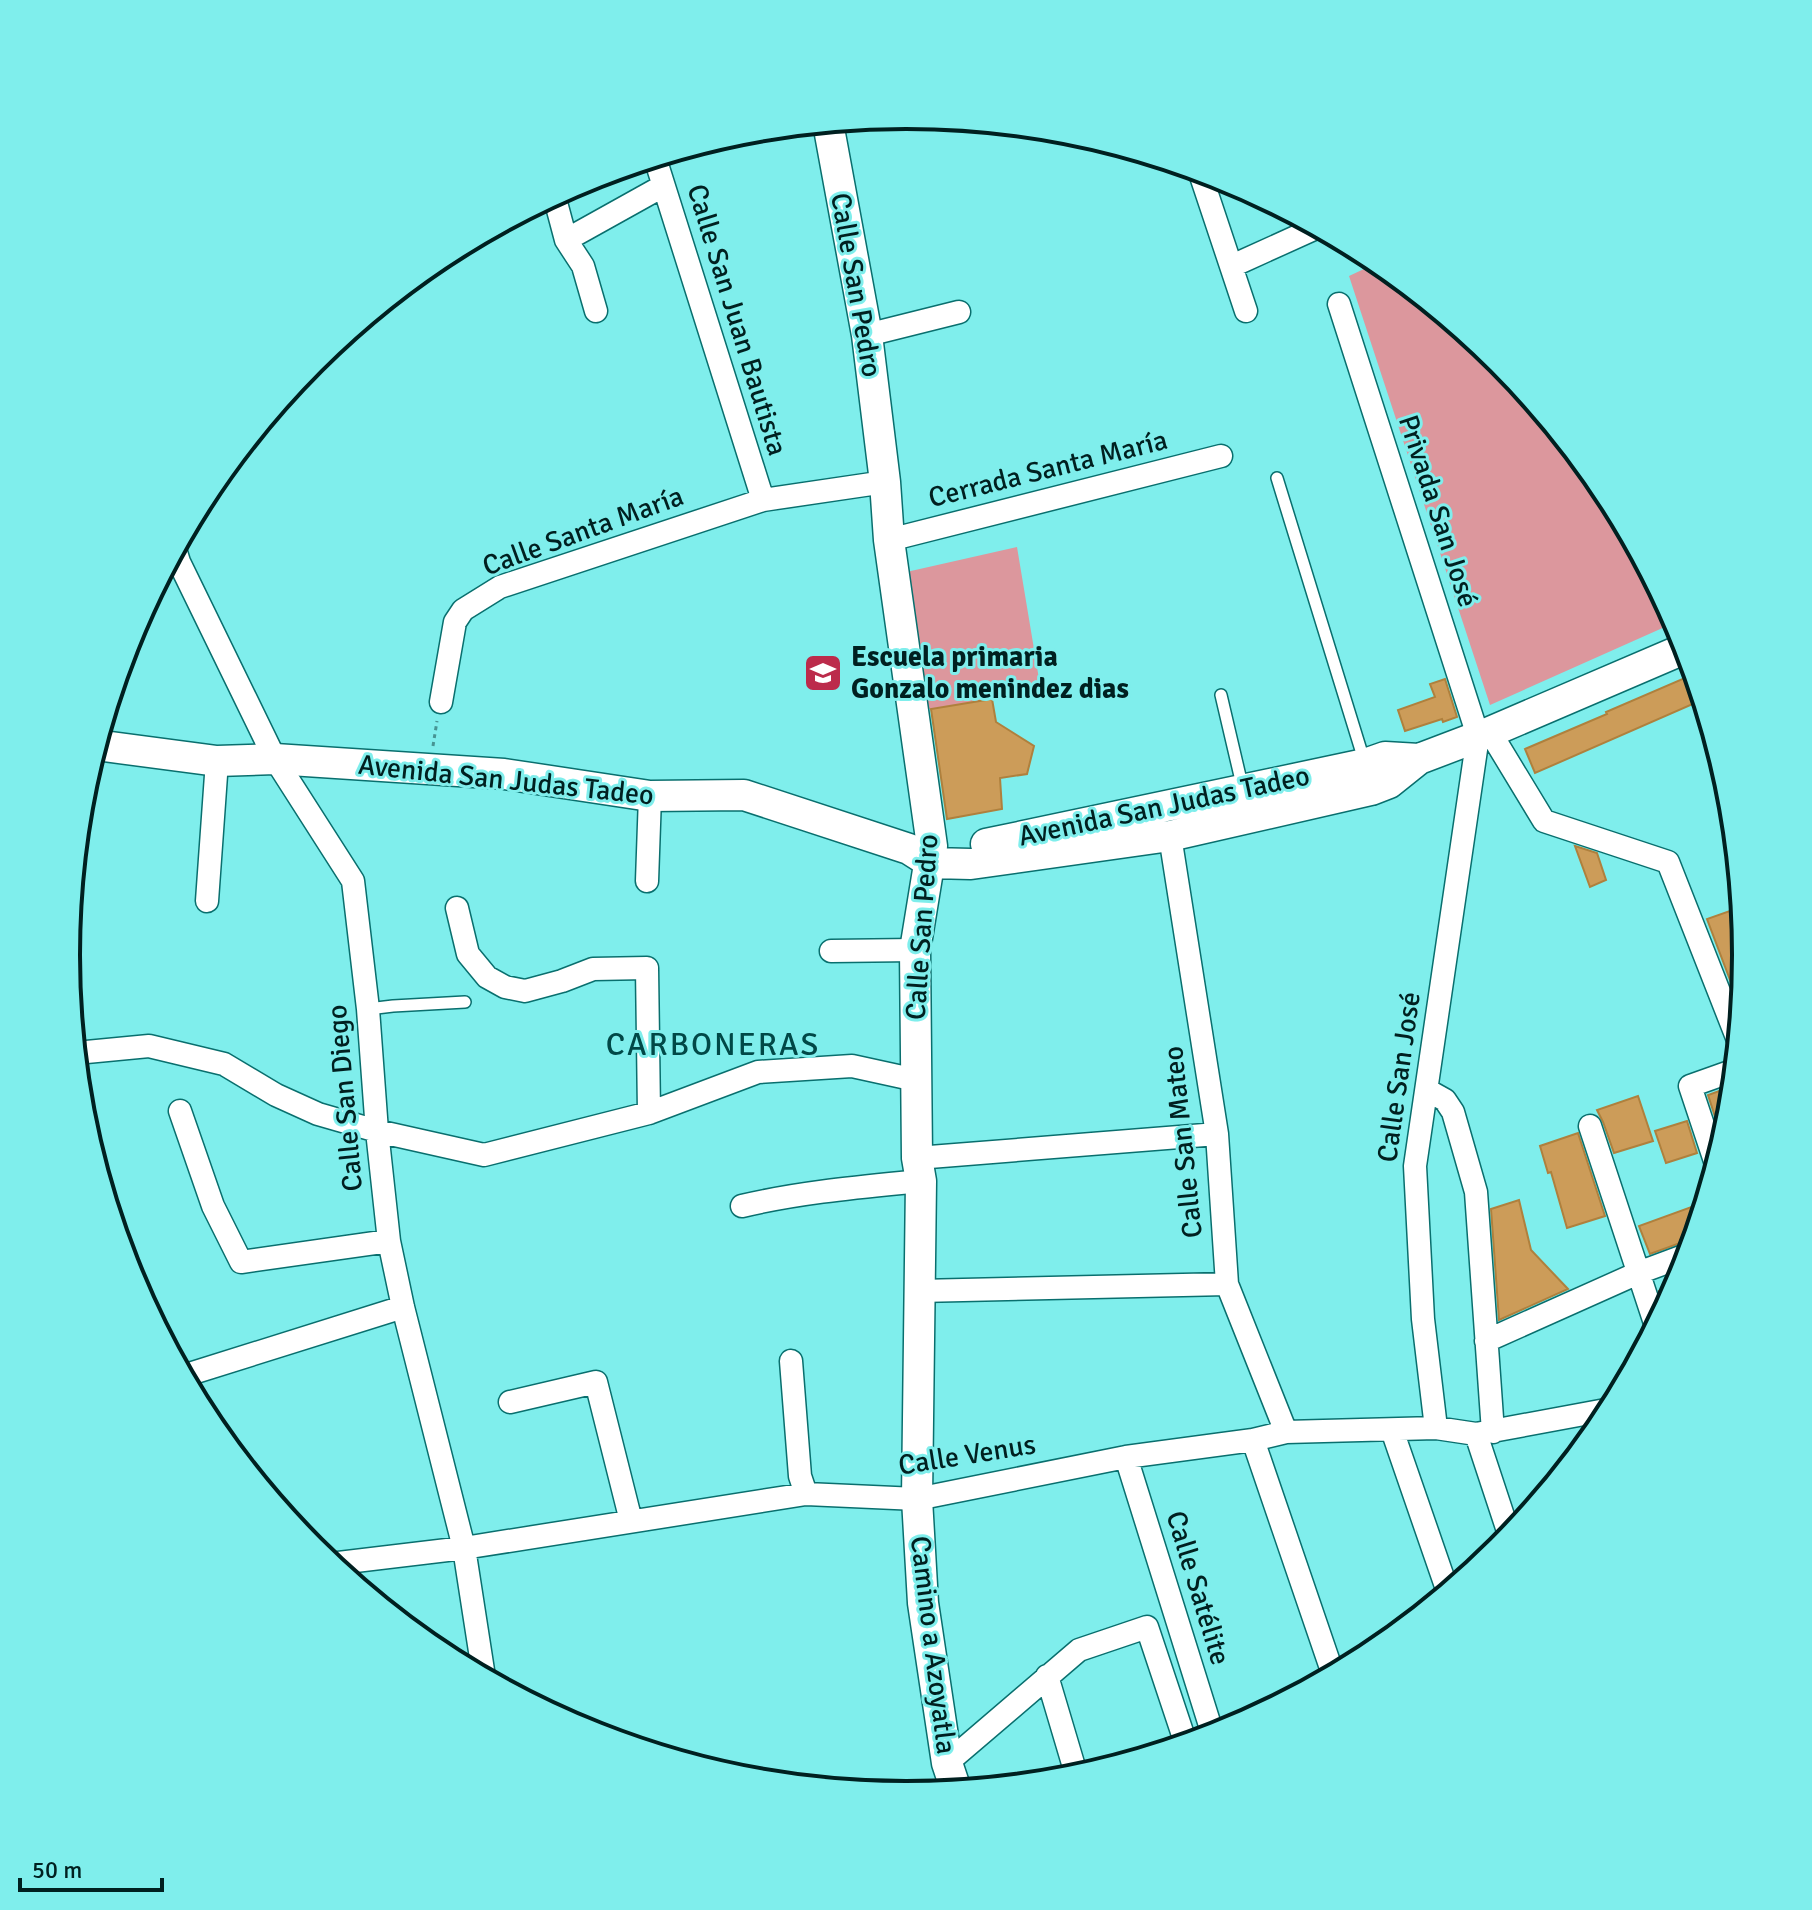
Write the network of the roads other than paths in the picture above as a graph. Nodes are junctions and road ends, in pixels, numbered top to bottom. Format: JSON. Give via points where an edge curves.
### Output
{"nodes":[{"id":1,"x":830,"y":133,"type":"edge"},
{"id":2,"x":658,"y":168,"type":"edge"},
{"id":3,"x":1204,"y":185,"type":"edge"},
{"id":4,"x":663,"y":186,"type":"junction"},
{"id":5,"x":557,"y":207,"type":"edge"},
{"id":6,"x":1305,"y":233,"type":"edge"},
{"id":7,"x":566,"y":240,"type":"junction"},
{"id":8,"x":1232,"y":266,"type":"junction"},
{"id":9,"x":1339,"y":304,"type":"dead end"},
{"id":10,"x":596,"y":311,"type":"dead end"},
{"id":11,"x":1246,"y":311,"type":"dead end"},
{"id":12,"x":959,"y":312,"type":"dead end"},
{"id":13,"x":867,"y":335,"type":"junction"},
{"id":14,"x":1221,"y":456,"type":"dead end"},
{"id":15,"x":1277,"y":478,"type":"dead end"},
{"id":16,"x":885,"y":482,"type":"junction"},
{"id":17,"x":763,"y":500,"type":"junction"},
{"id":18,"x":889,"y":540,"type":"junction"},
{"id":19,"x":180,"y":563,"type":"edge"},
{"id":20,"x":1674,"y":653,"type":"edge"},
{"id":21,"x":1221,"y":695,"type":"dead end"},
{"id":22,"x":441,"y":702,"type":"road end"},
{"id":23,"x":1484,"y":734,"type":"junction"},
{"id":24,"x":107,"y":746,"type":"edge"},
{"id":25,"x":275,"y":759,"type":"junction"},
{"id":26,"x":217,"y":761,"type":"junction"},
{"id":27,"x":1368,"y":777,"type":"junction"},
{"id":28,"x":1243,"y":790,"type":"junction"},
{"id":29,"x":650,"y":796,"type":"junction"},
{"id":30,"x":1170,"y":836,"type":"junction"},
{"id":31,"x":924,"y":853,"type":"junction"},
{"id":32,"x":647,"y":881,"type":"dead end"},
{"id":33,"x":207,"y":901,"type":"dead end"},
{"id":34,"x":457,"y":908,"type":"dead end"},
{"id":35,"x":915,"y":950,"type":"junction"},
{"id":36,"x":831,"y":951,"type":"dead end"},
{"id":37,"x":465,"y":1002,"type":"dead end"},
{"id":38,"x":368,"y":1009,"type":"junction"},
{"id":39,"x":1729,"y":1018,"type":"edge"},
{"id":40,"x":86,"y":1052,"type":"edge"},
{"id":41,"x":1723,"y":1074,"type":"edge"},
{"id":42,"x":916,"y":1080,"type":"junction"},
{"id":43,"x":1427,"y":1090,"type":"junction"},
{"id":44,"x":180,"y":1111,"type":"dead end"},
{"id":45,"x":649,"y":1113,"type":"junction"},
{"id":46,"x":1590,"y":1126,"type":"dead end"},
{"id":47,"x":377,"y":1131,"type":"junction"},
{"id":48,"x":1217,"y":1134,"type":"junction"},
{"id":49,"x":1710,"y":1145,"type":"edge"},
{"id":50,"x":919,"y":1170,"type":"junction"},
{"id":51,"x":742,"y":1206,"type":"dead end"},
{"id":52,"x":389,"y":1241,"type":"junction"},
{"id":53,"x":1673,"y":1260,"type":"edge"},
{"id":54,"x":1638,"y":1273,"type":"junction"},
{"id":55,"x":1227,"y":1284,"type":"junction"},
{"id":56,"x":919,"y":1291,"type":"junction"},
{"id":57,"x":403,"y":1307,"type":"junction"},
{"id":58,"x":1651,"y":1311,"type":"edge"},
{"id":59,"x":1486,"y":1341,"type":"junction"},
{"id":60,"x":791,"y":1361,"type":"dead end"},
{"id":61,"x":194,"y":1373,"type":"edge"},
{"id":62,"x":510,"y":1402,"type":"dead end"},
{"id":63,"x":1594,"y":1412,"type":"edge"},
{"id":64,"x":1436,"y":1428,"type":"junction"},
{"id":65,"x":1392,"y":1430,"type":"junction"},
{"id":66,"x":1286,"y":1432,"type":"junction"},
{"id":67,"x":1484,"y":1433,"type":"junction"},
{"id":68,"x":1253,"y":1440,"type":"junction"},
{"id":69,"x":1126,"y":1457,"type":"junction"},
{"id":70,"x":806,"y":1494,"type":"junction"},
{"id":71,"x":917,"y":1499,"type":"junction"},
{"id":72,"x":631,"y":1521,"type":"junction"},
{"id":73,"x":1506,"y":1522,"type":"edge"},
{"id":74,"x":464,"y":1548,"type":"junction"},
{"id":75,"x":346,"y":1562,"type":"edge"},
{"id":76,"x":1444,"y":1581,"type":"edge"},
{"id":77,"x":482,"y":1663,"type":"edge"},
{"id":78,"x":1329,"y":1664,"type":"edge"},
{"id":79,"x":1047,"y":1676,"type":"junction"},
{"id":80,"x":1209,"y":1723,"type":"edge"},
{"id":81,"x":1182,"y":1733,"type":"edge"},
{"id":82,"x":1073,"y":1764,"type":"edge"},
{"id":83,"x":952,"y":1777,"type":"edge"}],
"edges":[{"from":1,"to":13,"type":"street","name":"Calle San Pedro"},
{"from":2,"to":4,"type":"street","name":"Calle San Juan Bautista"},
{"from":3,"to":8,"type":"street"},
{"from":4,"to":7,"type":"street"},
{"from":4,"to":17,"type":"street","name":"Calle San Juan Bautista"},
{"from":5,"to":7,"type":"street"},
{"from":6,"to":8,"type":"street"},
{"from":7,"to":10,"type":"street","via":[[583,266]]},
{"from":8,"to":11,"type":"street"},
{"from":9,"to":23,"type":"street","name":"Privada San José"},
{"from":12,"to":13,"type":"street"},
{"from":13,"to":16,"type":"street","name":"Calle San Pedro"},
{"from":14,"to":18,"type":"street","name":"Cerrada Santa María"},
{"from":15,"to":27,"type":"lane"},
{"from":16,"to":17,"type":"street","name":"Calle Santa María"},
{"from":16,"to":18,"type":"street","name":"Calle San Pedro"},
{"from":17,"to":22,"type":"street","name":"Calle Santa María","via":[[500,587],[463,610],[455,622]]},
{"from":18,"to":31,"type":"street","name":"Calle San Pedro"},
{"from":19,"to":25,"type":"street","name":"Calle San Diego"},
{"from":20,"to":23,"type":"street","name":"Avenida San Judas Tadeo"},
{"from":21,"to":28,"type":"lane"},
{"from":23,"to":27,"type":"street","name":"Avenida San Judas Tadeo","via":[[1419,759],[1385,757]]},
{"from":23,"to":39,"type":"street","via":[[1544,821],[1668,862]]},
{"from":23,"to":43,"type":"street","name":"Calle San José"},
{"from":24,"to":26,"type":"street","name":"Avenida San Judas Tadeo"},
{"from":25,"to":26,"type":"street","name":"Avenida San Judas Tadeo"},
{"from":25,"to":29,"type":"street","name":"Avenida San Judas Tadeo","via":[[504,774]]},
{"from":25,"to":38,"type":"street","name":"Calle San Diego","via":[[353,881]]},
{"from":26,"to":33,"type":"street"},
{"from":27,"to":28,"type":"street","name":"Avenida San Judas Tadeo"},
{"from":27,"to":30,"type":"street","name":"Avenida San Judas Tadeo"},
{"from":28,"to":31,"type":"street","name":"Avenida San Judas Tadeo"},
{"from":29,"to":31,"type":"street","name":"Avenida San Judas Tadeo","via":[[744,795]]},
{"from":29,"to":32,"type":"street"},
{"from":30,"to":31,"type":"street","name":"Avenida San Judas Tadeo","via":[[971,864]]},
{"from":30,"to":48,"type":"street","name":"Calle San Mateo"},
{"from":31,"to":35,"type":"street","name":"Calle San Pedro"},
{"from":34,"to":45,"type":"street","via":[[468,954],[487,977],[505,987],[525,991],[593,969],[647,968]]},
{"from":35,"to":36,"type":"street"},
{"from":35,"to":42,"type":"street","name":"Calle San Pedro"},
{"from":37,"to":38,"type":"lane"},
{"from":38,"to":47,"type":"street","name":"Calle San Diego"},
{"from":40,"to":47,"type":"street","via":[[149,1046],[224,1064],[318,1114]]},
{"from":41,"to":49,"type":"street","via":[[1690,1086]]},
{"from":42,"to":45,"type":"street","via":[[852,1066],[758,1072]]},
{"from":42,"to":50,"type":"street","name":"Calle San Pedro"},
{"from":43,"to":59,"type":"street","via":[[1453,1112],[1476,1192]]},
{"from":43,"to":64,"type":"street","name":"Calle San José","via":[[1415,1166],[1423,1319]]},
{"from":44,"to":52,"type":"street","via":[[213,1206],[241,1262]]},
{"from":45,"to":47,"type":"street","via":[[484,1155]]},
{"from":46,"to":54,"type":"street"},
{"from":47,"to":52,"type":"street","name":"Calle San Diego"},
{"from":48,"to":50,"type":"street"},
{"from":48,"to":55,"type":"street","name":"Calle San Mateo"},
{"from":50,"to":51,"type":"street"},
{"from":50,"to":56,"type":"street","name":"Calle San Pedro"},
{"from":52,"to":57,"type":"street","name":"Calle San Diego"},
{"from":53,"to":54,"type":"street"},
{"from":54,"to":58,"type":"street"},
{"from":54,"to":59,"type":"street"},
{"from":55,"to":56,"type":"street"},
{"from":55,"to":66,"type":"street","name":"Calle San Mateo"},
{"from":56,"to":71,"type":"street","name":"Calle San Pedro"},
{"from":57,"to":61,"type":"street"},
{"from":57,"to":74,"type":"street","name":"Calle San Diego"},
{"from":59,"to":67,"type":"street"},
{"from":60,"to":70,"type":"street"},
{"from":62,"to":72,"type":"street","via":[[596,1382]]},
{"from":63,"to":67,"type":"street","name":"Calle Venus"},
{"from":64,"to":65,"type":"street","name":"Calle Venus"},
{"from":64,"to":67,"type":"street","name":"Calle Venus"},
{"from":65,"to":66,"type":"street","name":"Calle Venus"},
{"from":65,"to":76,"type":"street"},
{"from":66,"to":68,"type":"street","name":"Calle Venus"},
{"from":67,"to":73,"type":"street"},
{"from":68,"to":69,"type":"street","name":"Calle Venus"},
{"from":68,"to":78,"type":"street"},
{"from":69,"to":71,"type":"street","name":"Calle Venus"},
{"from":69,"to":80,"type":"street","name":"Calle Satélite"},
{"from":70,"to":71,"type":"street","name":"Calle Venus"},
{"from":70,"to":72,"type":"street","name":"Calle Venus"},
{"from":71,"to":83,"type":"street","name":"Camino a Azoyatla","via":[[923,1603]]},
{"from":72,"to":74,"type":"street","name":"Calle Venus"},
{"from":74,"to":75,"type":"street","name":"Calle Venus"},
{"from":74,"to":77,"type":"street","name":"Calle San Diego"},
{"from":79,"to":81,"type":"street","via":[[1079,1650],[1147,1627]]},
{"from":79,"to":82,"type":"street"},
{"from":79,"to":83,"type":"street"}]}
